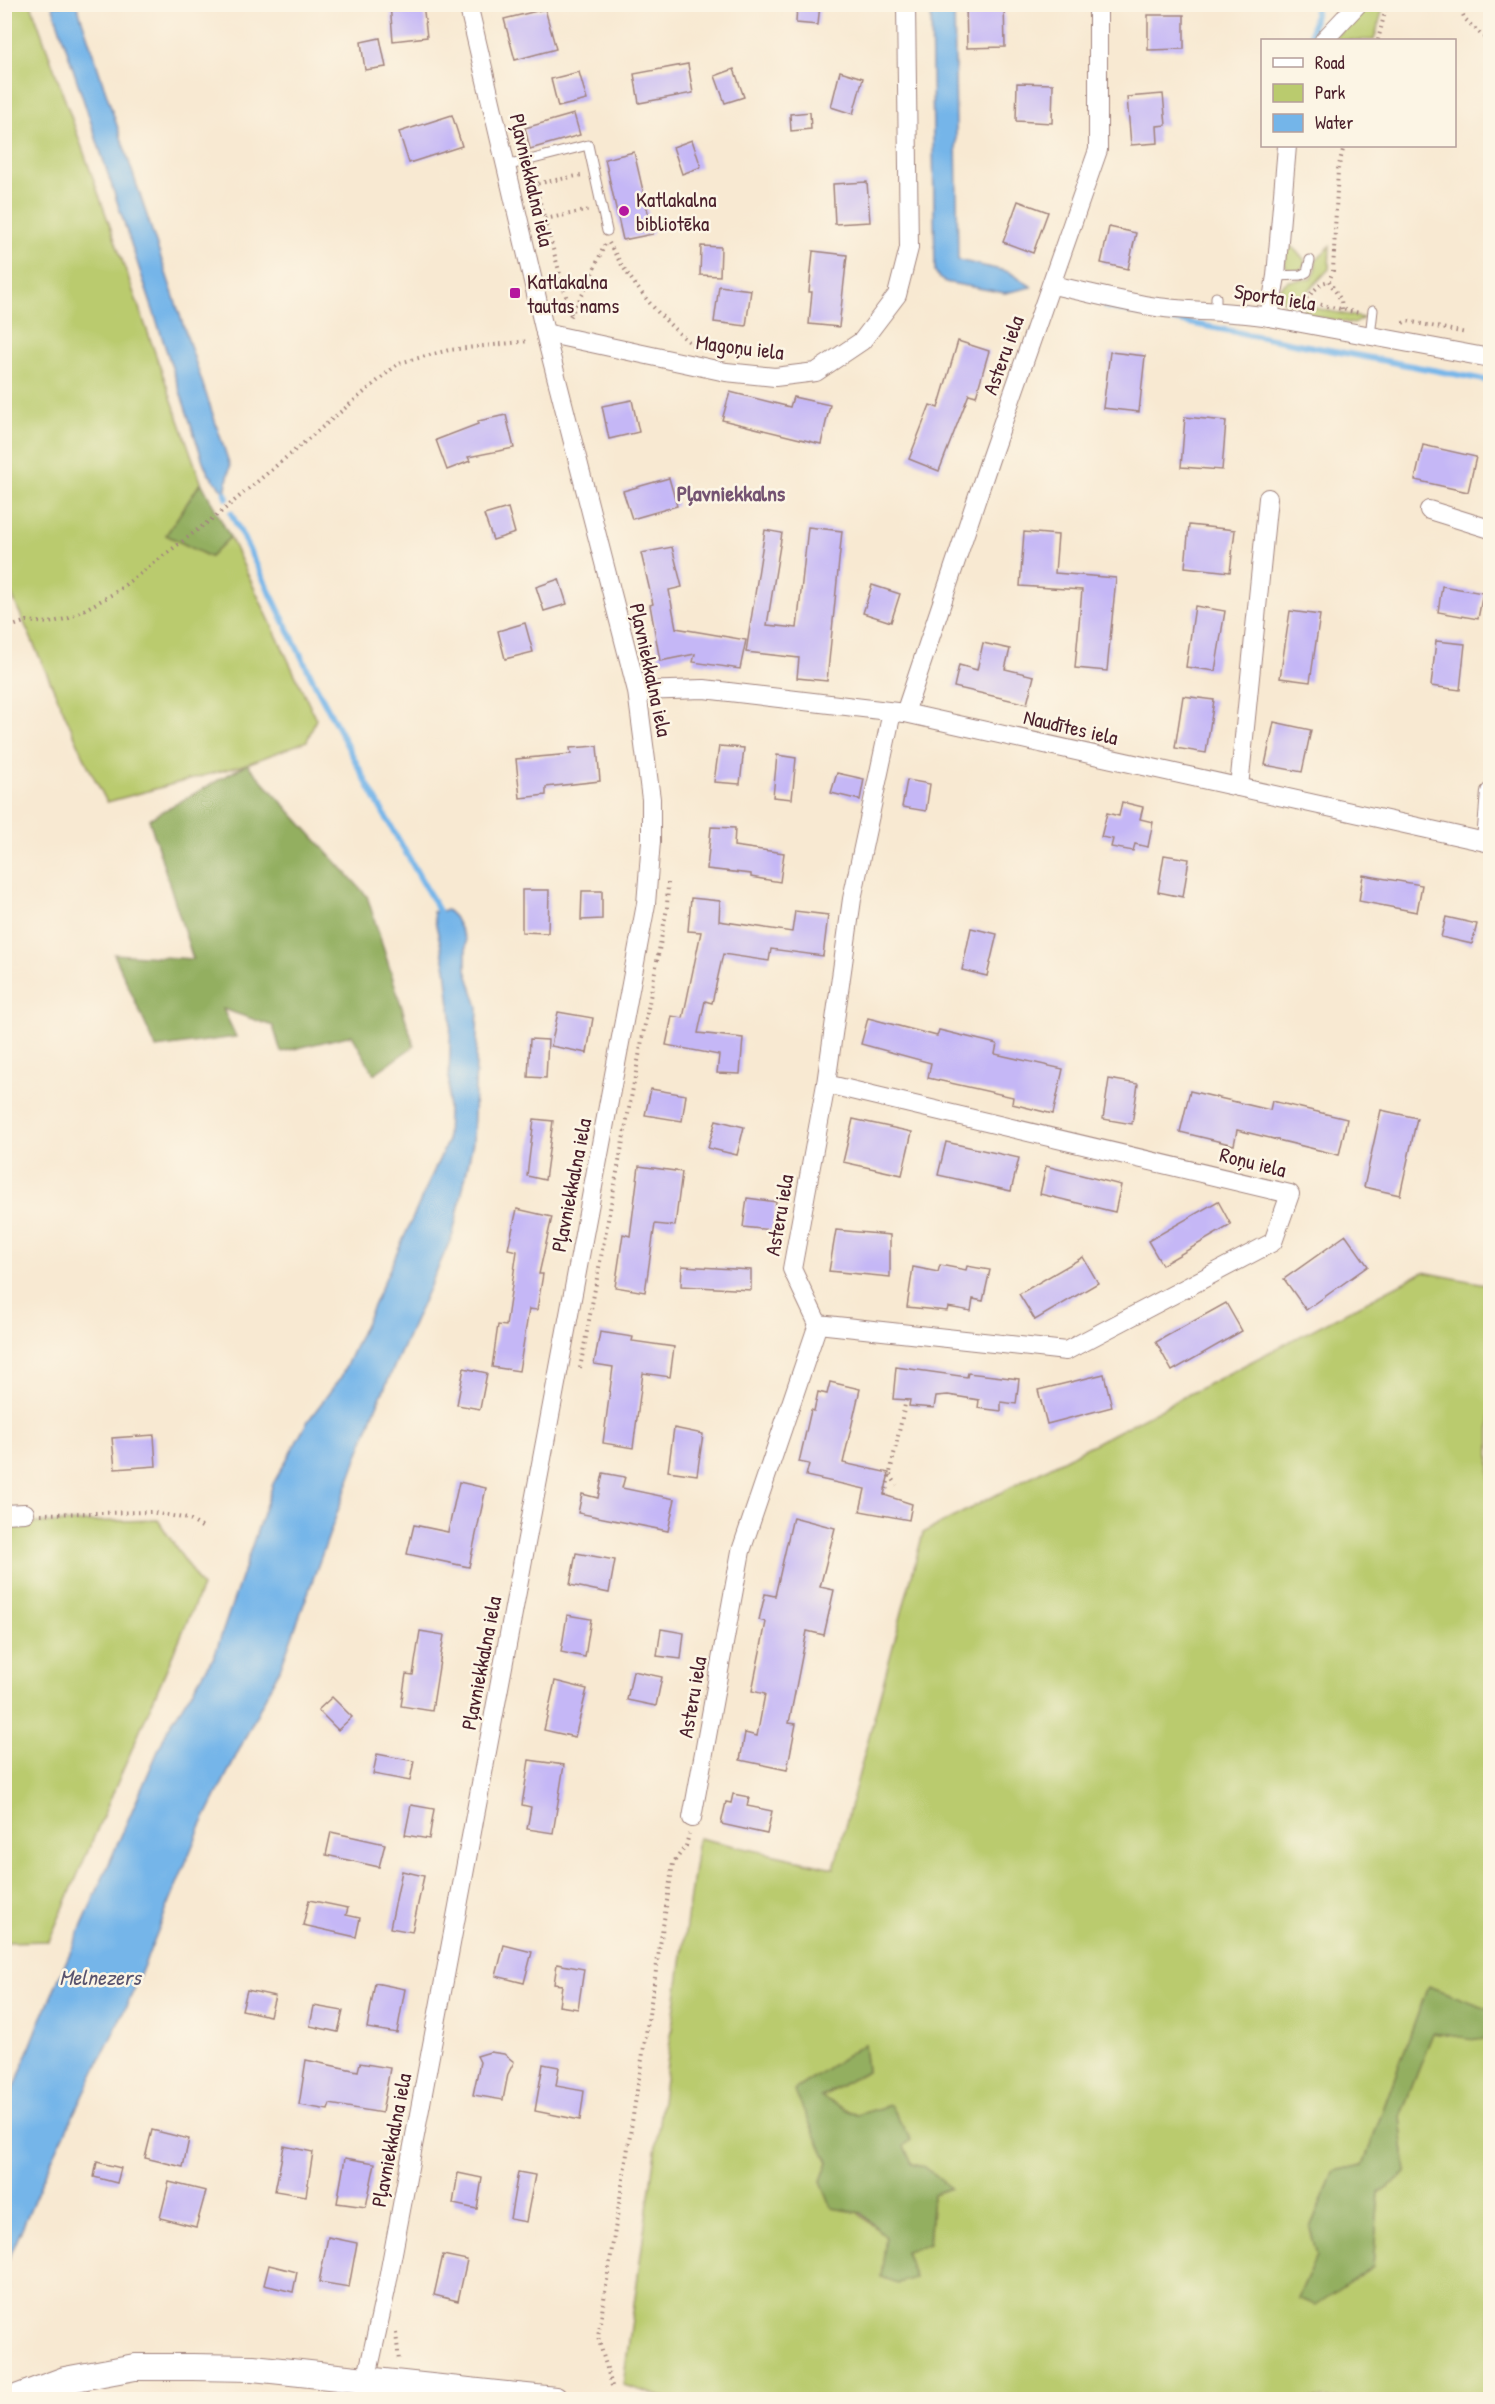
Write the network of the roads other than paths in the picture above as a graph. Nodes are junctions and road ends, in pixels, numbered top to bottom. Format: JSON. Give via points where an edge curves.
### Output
{"nodes":[{"id":1,"x":468,"y":4,"type":"edge"},
{"id":2,"x":906,"y":4,"type":"edge"},
{"id":3,"x":1098,"y":4,"type":"edge"},
{"id":4,"x":1358,"y":4,"type":"edge"},
{"id":5,"x":1325,"y":39,"type":"edge"},
{"id":6,"x":1287,"y":147,"type":"edge"},
{"id":7,"x":506,"y":166,"type":"junction"},
{"id":8,"x":607,"y":231,"type":"dead end"},
{"id":9,"x":1310,"y":260,"type":"dead end"},
{"id":10,"x":1276,"y":276,"type":"junction"},
{"id":11,"x":1052,"y":285,"type":"junction"},
{"id":12,"x":1373,"y":310,"type":"dead end"},
{"id":13,"x":1269,"y":317,"type":"junction"},
{"id":14,"x":549,"y":336,"type":"junction"},
{"id":15,"x":1370,"y":336,"type":"junction"},
{"id":16,"x":1491,"y":358,"type":"edge"},
{"id":17,"x":1268,"y":498,"type":"dead end"},
{"id":18,"x":1430,"y":510,"type":"dead end"},
{"id":19,"x":1491,"y":529,"type":"edge"},
{"id":20,"x":637,"y":691,"type":"junction"},
{"id":21,"x":899,"y":713,"type":"junction"},
{"id":22,"x":1239,"y":787,"type":"junction"},
{"id":23,"x":1491,"y":792,"type":"edge"},
{"id":24,"x":1488,"y":842,"type":"edge"},
{"id":25,"x":826,"y":1084,"type":"junction"},
{"id":26,"x":818,"y":1324,"type":"junction"},
{"id":27,"x":4,"y":1514,"type":"edge"},
{"id":28,"x":25,"y":1514,"type":"road end"},
{"id":29,"x":692,"y":1818,"type":"road end"},
{"id":30,"x":364,"y":2389,"type":"edge"},
{"id":31,"x":11,"y":2400,"type":"edge"},
{"id":32,"x":555,"y":2400,"type":"edge"}],
"edges":[{"from":1,"to":7,"type":"street","name":"Pļavniekkalna iela"},
{"from":2,"to":14,"type":"street","name":"Magoņu iela","via":[[909,248],[897,295],[862,341],[816,372],[775,377],[726,372]]},
{"from":3,"to":11,"type":"street","name":"Asteru iela","via":[[1098,150]]},
{"from":4,"to":5,"type":"street"},
{"from":6,"to":10,"type":"street"},
{"from":7,"to":8,"type":"lane","via":[[588,146]]},
{"from":7,"to":14,"type":"street","name":"Pļavniekkalna iela"},
{"from":9,"to":10,"type":"lane","via":[[1307,272],[1301,275]]},
{"from":10,"to":13,"type":"street"},
{"from":11,"to":13,"type":"street","name":"Sporta iela","via":[[1155,306],[1216,304]]},
{"from":11,"to":21,"type":"street","name":"Asteru iela"},
{"from":12,"to":15,"type":"lane"},
{"from":13,"to":15,"type":"street","name":"Sporta iela"},
{"from":14,"to":20,"type":"street","name":"Pļavniekkalna iela"},
{"from":15,"to":16,"type":"street","name":"Sporta iela"},
{"from":17,"to":22,"type":"street"},
{"from":18,"to":19,"type":"street"},
{"from":20,"to":21,"type":"street","name":"Naudītes iela","via":[[704,689]]},
{"from":20,"to":30,"type":"street","name":"Pļavniekkalna iela","via":[[651,799],[646,904],[386,2290]]},
{"from":21,"to":22,"type":"street","name":"Naudītes iela"},
{"from":21,"to":25,"type":"street","name":"Asteru iela","via":[[852,899]]},
{"from":22,"to":24,"type":"street","name":"Naudītes iela"},
{"from":23,"to":24,"type":"street"},
{"from":25,"to":26,"type":"street","name":"Asteru iela","via":[[792,1269]]},
{"from":25,"to":26,"type":"street","name":"Roņu iela","via":[[1290,1194],[1274,1242],[1066,1351]]},
{"from":26,"to":29,"type":"street","name":"Asteru iela","via":[[741,1551]]},
{"from":27,"to":28,"type":"street"},
{"from":30,"to":31,"type":"main road","via":[[253,2368],[135,2367],[65,2380]]},
{"from":30,"to":32,"type":"main road"}]}
